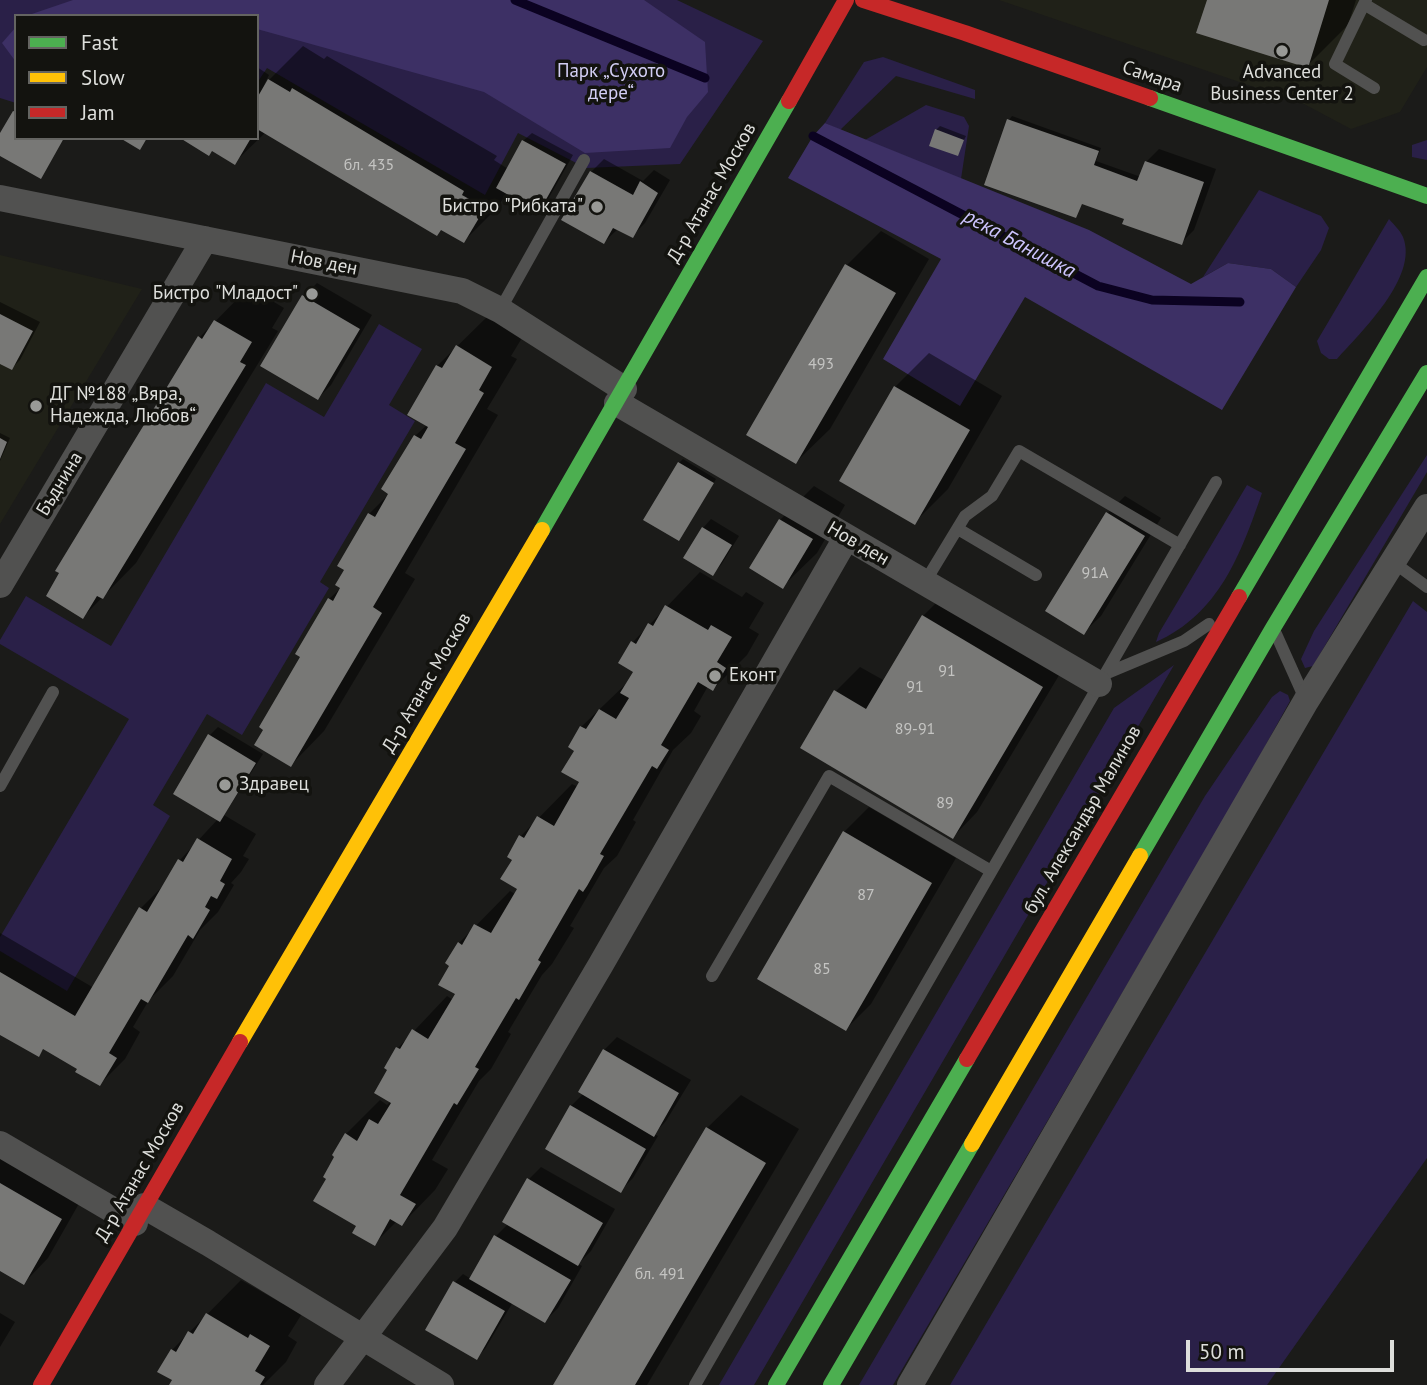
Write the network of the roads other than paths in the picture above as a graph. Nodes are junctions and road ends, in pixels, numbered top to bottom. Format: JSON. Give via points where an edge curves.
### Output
{"nodes":[{"id":1,"x":846,"y":0,"type":"edge"},
{"id":2,"x":863,"y":0,"type":"edge"},
{"id":3,"x":1365,"y":2,"type":"edge"},
{"id":4,"x":1424,"y":40,"type":"dead end"},
{"id":5,"x":1374,"y":88,"type":"dead end"},
{"id":6,"x":583,"y":160,"type":"dead end"},
{"id":7,"x":1427,"y":196,"type":"edge"},
{"id":8,"x":0,"y":198,"type":"edge"},
{"id":9,"x":205,"y":240,"type":"junction"},
{"id":10,"x":1427,"y":277,"type":"edge"},
{"id":11,"x":500,"y":310,"type":"junction"},
{"id":12,"x":1427,"y":373,"type":"edge"},
{"id":13,"x":620,"y":396,"type":"junction"},
{"id":14,"x":1216,"y":482,"type":"dead end"},
{"id":15,"x":1427,"y":507,"type":"edge"},
{"id":16,"x":958,"y":528,"type":"junction"},
{"id":17,"x":846,"y":538,"type":"junction"},
{"id":18,"x":1180,"y":545,"type":"junction"},
{"id":19,"x":1393,"y":562,"type":"junction"},
{"id":20,"x":1036,"y":575,"type":"dead end"},
{"id":21,"x":925,"y":582,"type":"junction"},
{"id":22,"x":0,"y":585,"type":"edge"},
{"id":23,"x":1427,"y":587,"type":"edge"},
{"id":24,"x":1236,"y":601,"type":"junction"},
{"id":25,"x":1273,"y":628,"type":"junction"},
{"id":26,"x":1102,"y":679,"type":"junction"},
{"id":27,"x":53,"y":692,"type":"dead end"},
{"id":28,"x":1306,"y":701,"type":"junction"},
{"id":29,"x":0,"y":786,"type":"edge"},
{"id":30,"x":991,"y":871,"type":"junction"},
{"id":31,"x":712,"y":976,"type":"dead end"},
{"id":32,"x":0,"y":1144,"type":"edge"},
{"id":33,"x":139,"y":1215,"type":"junction"},
{"id":34,"x":362,"y":1337,"type":"junction"},
{"id":35,"x":41,"y":1385,"type":"edge"},
{"id":36,"x":327,"y":1385,"type":"edge"},
{"id":37,"x":441,"y":1385,"type":"edge"},
{"id":38,"x":695,"y":1385,"type":"edge"},
{"id":39,"x":776,"y":1385,"type":"edge"},
{"id":40,"x":831,"y":1385,"type":"edge"},
{"id":41,"x":910,"y":1385,"type":"edge"}],
"edges":[{"from":1,"to":13,"type":"main road","name":"Д-р Атанас Москов"},
{"from":2,"to":7,"type":"main road","name":"Самара"},
{"from":3,"to":4,"type":"lane"},
{"from":3,"to":5,"type":"lane","via":[[1335,64]]},
{"from":6,"to":11,"type":"lane"},
{"from":8,"to":9,"type":"street","name":"Нов ден"},
{"from":9,"to":11,"type":"street","name":"Нов ден","via":[[462,291]]},
{"from":9,"to":22,"type":"street","name":"Бъднина"},
{"from":10,"to":24,"type":"main road","name":"бул. Александър Малинов"},
{"from":11,"to":13,"type":"street","name":"Нов ден"},
{"from":12,"to":25,"type":"main road"},
{"from":13,"to":17,"type":"street","name":"Нов ден"},
{"from":13,"to":33,"type":"main road","name":"Д-р Атанас Москов"},
{"from":14,"to":18,"type":"lane"},
{"from":15,"to":19,"type":"street"},
{"from":16,"to":18,"type":"lane","via":[[965,516],[992,496],[1019,451]]},
{"from":16,"to":20,"type":"lane"},
{"from":16,"to":21,"type":"lane"},
{"from":17,"to":21,"type":"street","name":"Нов ден"},
{"from":17,"to":34,"type":"street","via":[[445,1228]]},
{"from":18,"to":26,"type":"lane"},
{"from":19,"to":23,"type":"lane"},
{"from":19,"to":28,"type":"street"},
{"from":21,"to":26,"type":"street","name":"Нов ден"},
{"from":24,"to":26,"type":"lane","via":[[1184,641]]},
{"from":24,"to":39,"type":"main road","name":"бул. Александър Малинов"},
{"from":25,"to":28,"type":"lane"},
{"from":25,"to":40,"type":"main road"},
{"from":26,"to":30,"type":"lane"},
{"from":27,"to":29,"type":"lane"},
{"from":28,"to":41,"type":"street"},
{"from":30,"to":31,"type":"lane","via":[[829,776]]},
{"from":30,"to":38,"type":"lane"},
{"from":32,"to":33,"type":"street"},
{"from":33,"to":34,"type":"street"},
{"from":33,"to":35,"type":"main road","name":"Д-р Атанас Москов"},
{"from":34,"to":36,"type":"street"},
{"from":34,"to":37,"type":"street"}]}
